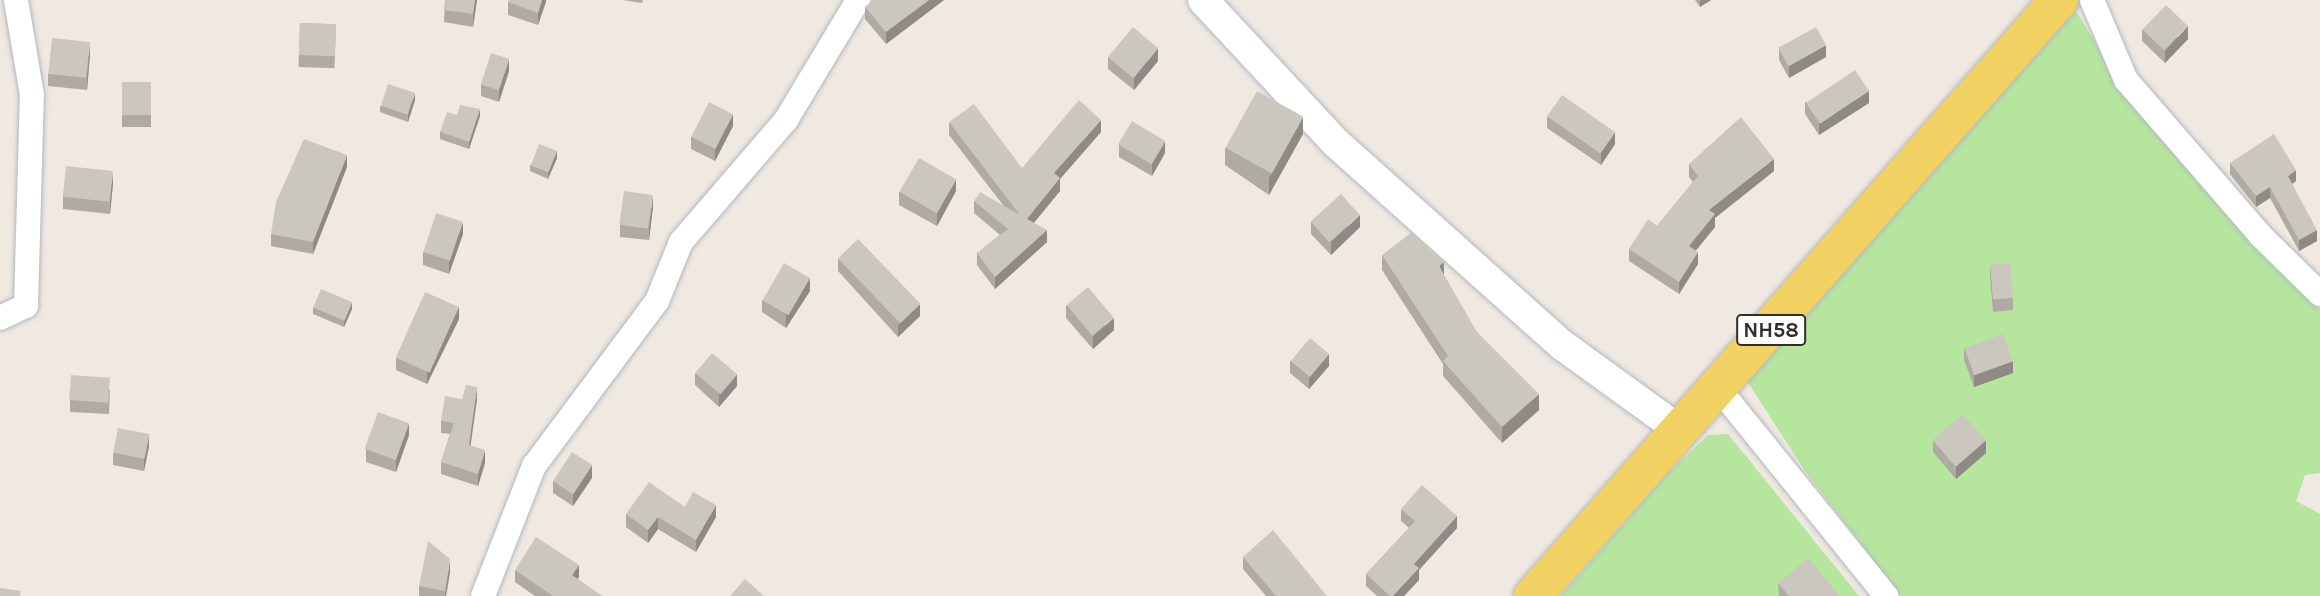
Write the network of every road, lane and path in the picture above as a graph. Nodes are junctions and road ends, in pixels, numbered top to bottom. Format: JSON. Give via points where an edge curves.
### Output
{"nodes":[{"id":1,"x":16,"y":0,"type":"edge"},
{"id":2,"x":858,"y":0,"type":"edge"},
{"id":3,"x":1203,"y":0,"type":"edge"},
{"id":4,"x":2092,"y":0,"type":"edge"},
{"id":5,"x":2055,"y":5,"type":"edge"},
{"id":6,"x":2320,"y":294,"type":"edge"},
{"id":7,"x":0,"y":318,"type":"edge"},
{"id":8,"x":1720,"y":390,"type":"junction"},
{"id":9,"x":1678,"y":429,"type":"junction"},
{"id":10,"x":483,"y":596,"type":"edge"},
{"id":11,"x":1533,"y":596,"type":"edge"},
{"id":12,"x":1886,"y":596,"type":"edge"}],
"edges":[{"from":1,"to":7,"type":"street","via":[[32,95],[26,306]]},
{"from":2,"to":10,"type":"street","via":[[786,120],[681,242],[657,300],[534,466]]},
{"from":3,"to":9,"type":"street","via":[[1346,153],[1562,345]]},
{"from":4,"to":6,"type":"street","via":[[2126,80],[2261,236]]},
{"from":5,"to":8,"type":"main road","number":"NH58"},
{"from":8,"to":9,"type":"main road","number":"NH58"},
{"from":8,"to":12,"type":"street"},
{"from":9,"to":11,"type":"main road","number":"NH58"}]}
